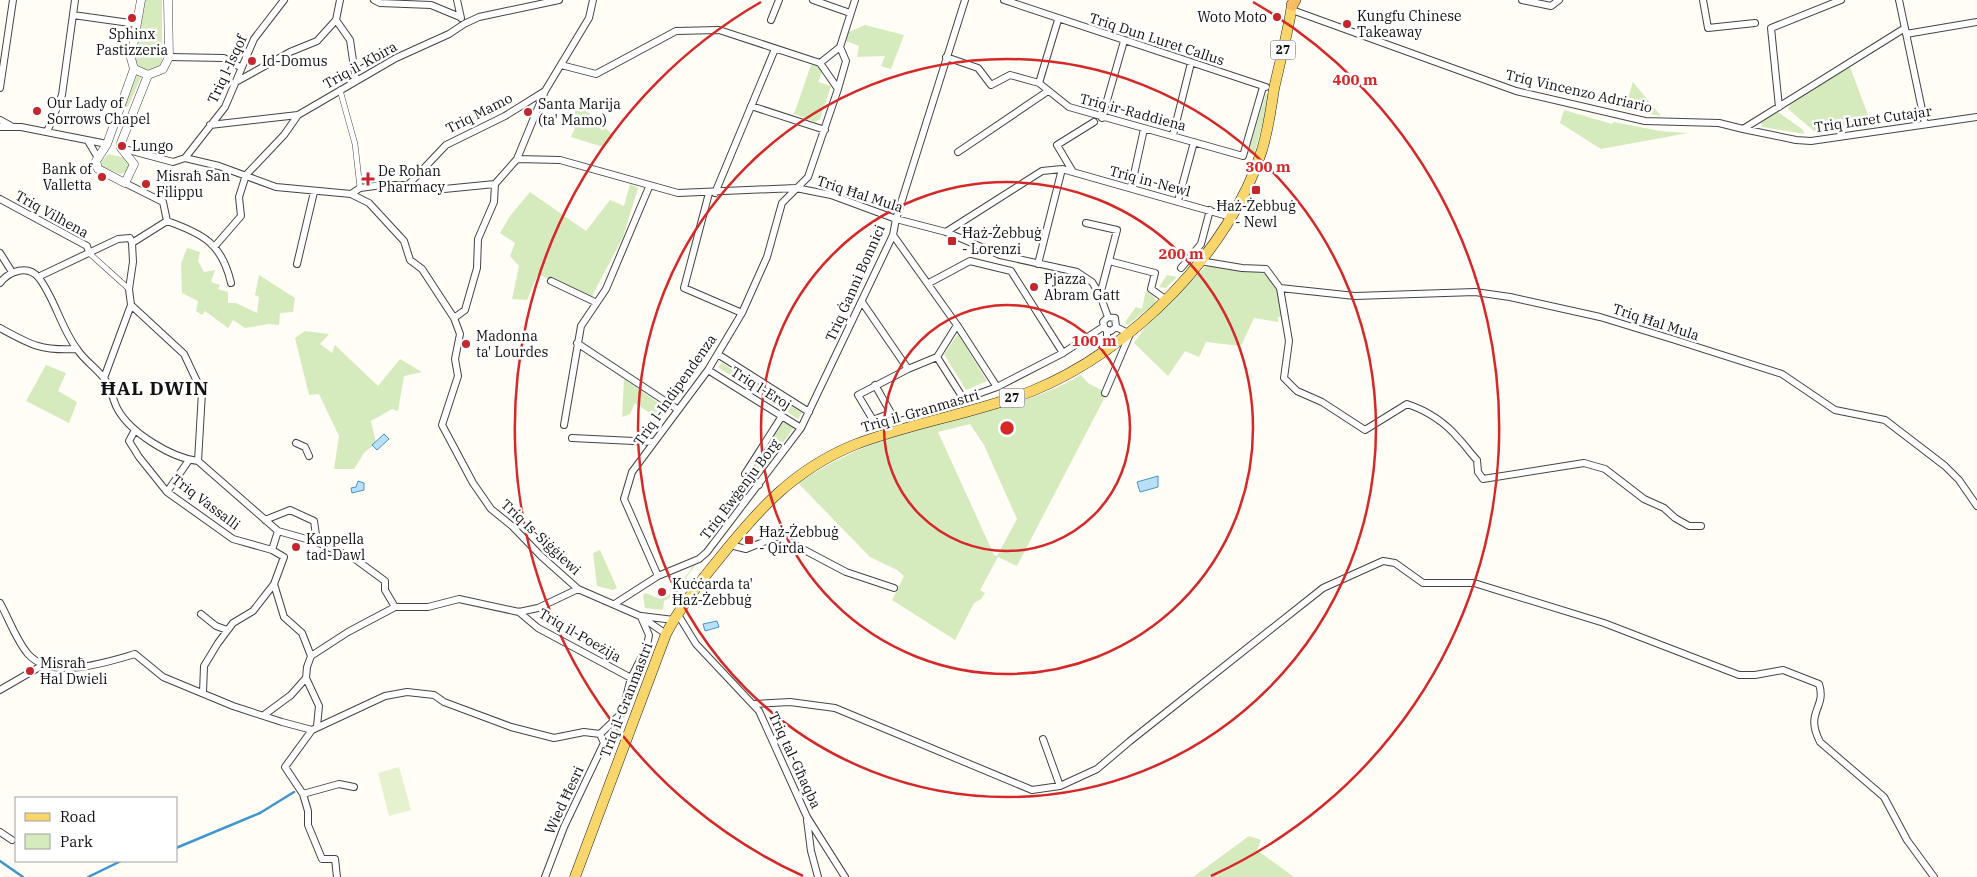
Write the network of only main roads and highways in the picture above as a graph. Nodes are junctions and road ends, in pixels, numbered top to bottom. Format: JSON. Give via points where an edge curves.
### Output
{"nodes":[{"id":1,"x":1293,"y":3,"type":"edge"},
{"id":2,"x":575,"y":877,"type":"edge"}],
"edges":[{"from":1,"to":2,"type":"main road","name":"Triq il-Granmastri","number":"27","via":[[1262,150],[1231,216],[1200,261],[1130,334],[1057,379],[1013,398],[909,427],[834,454],[792,481],[754,514],[675,616],[666,634]]}]}
